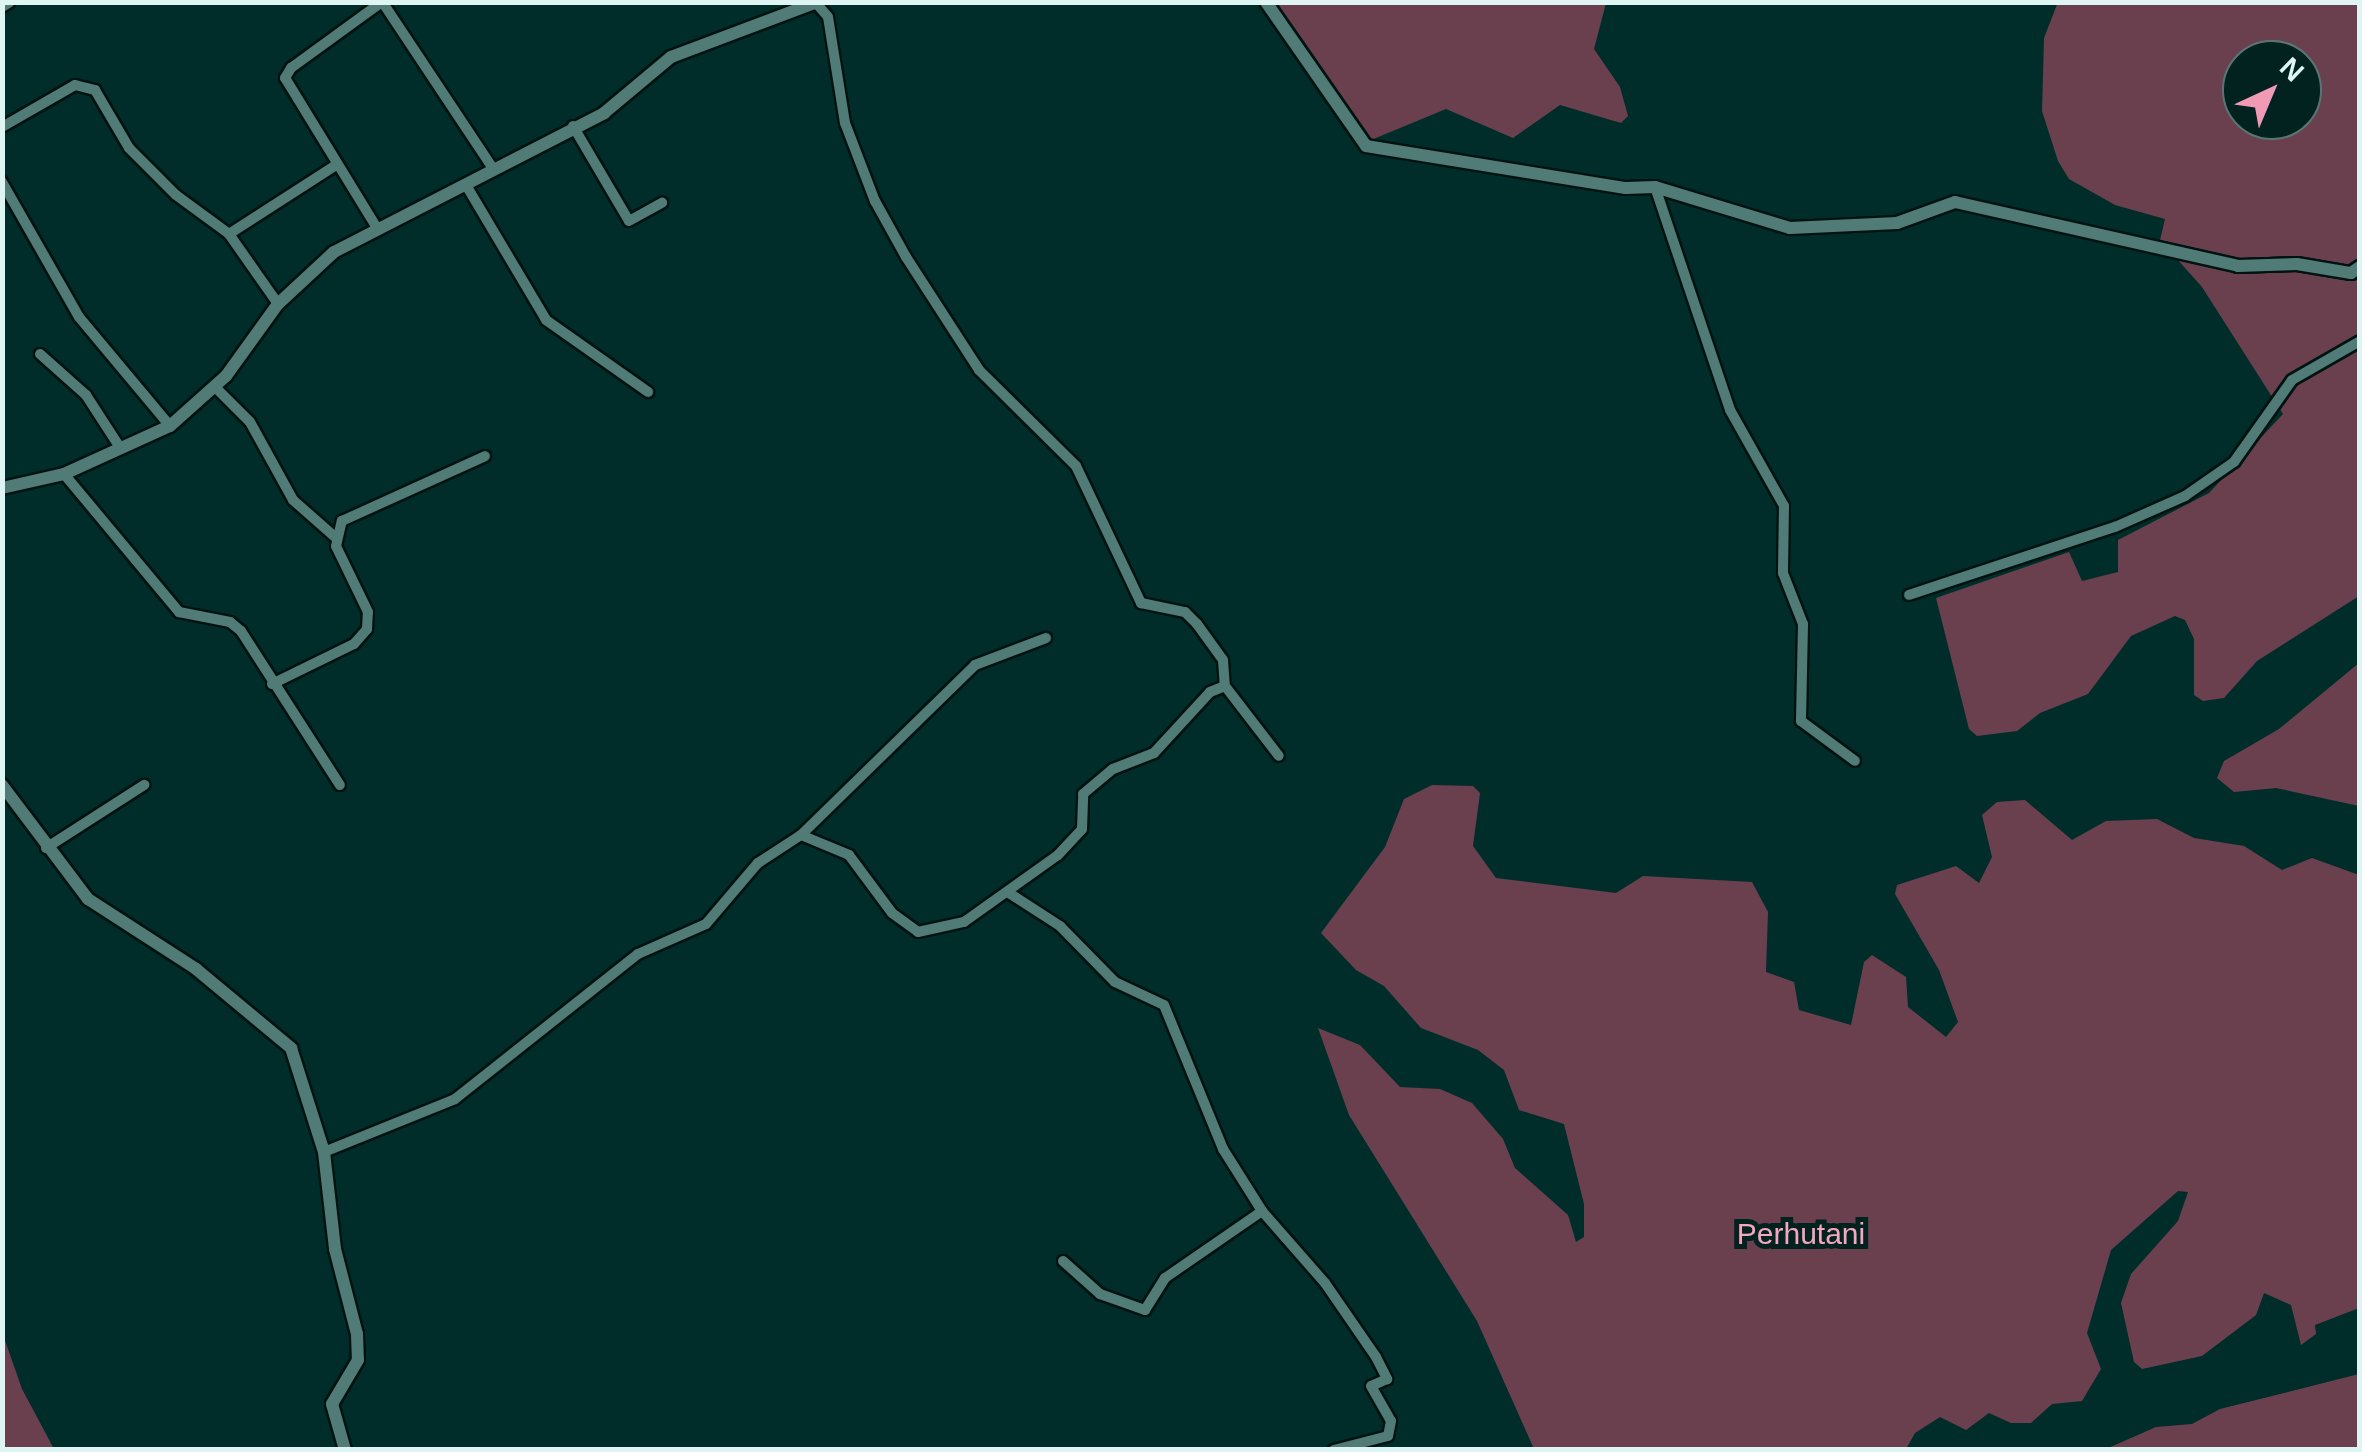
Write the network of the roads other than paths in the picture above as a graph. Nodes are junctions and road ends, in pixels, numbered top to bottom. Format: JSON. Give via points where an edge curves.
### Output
{"nodes":[{"id":1,"x":10,"y":2,"type":"edge"},
{"id":2,"x":1266,"y":2,"type":"edge"},
{"id":3,"x":382,"y":3,"type":"edge"},
{"id":4,"x":817,"y":3,"type":"edge"},
{"id":5,"x":2,"y":7,"type":"edge"},
{"id":6,"x":573,"y":126,"type":"junction"},
{"id":7,"x":2,"y":127,"type":"edge"},
{"id":8,"x":336,"y":165,"type":"junction"},
{"id":9,"x":494,"y":170,"type":"junction"},
{"id":10,"x":2,"y":182,"type":"edge"},
{"id":11,"x":466,"y":184,"type":"junction"},
{"id":12,"x":1655,"y":188,"type":"junction"},
{"id":13,"x":662,"y":203,"type":"dead end"},
{"id":14,"x":376,"y":228,"type":"junction"},
{"id":15,"x":230,"y":234,"type":"junction"},
{"id":16,"x":2360,"y":267,"type":"edge"},
{"id":17,"x":278,"y":304,"type":"junction"},
{"id":18,"x":2360,"y":342,"type":"edge"},
{"id":19,"x":40,"y":354,"type":"dead end"},
{"id":20,"x":215,"y":387,"type":"junction"},
{"id":21,"x":648,"y":392,"type":"dead end"},
{"id":22,"x":170,"y":426,"type":"junction"},
{"id":23,"x":121,"y":449,"type":"junction"},
{"id":24,"x":486,"y":456,"type":"dead end"},
{"id":25,"x":64,"y":474,"type":"junction"},
{"id":26,"x":2,"y":488,"type":"edge"},
{"id":27,"x":335,"y":537,"type":"junction"},
{"id":28,"x":1909,"y":594,"type":"dead end"},
{"id":29,"x":1046,"y":638,"type":"dead end"},
{"id":30,"x":272,"y":684,"type":"junction"},
{"id":31,"x":1225,"y":686,"type":"junction"},
{"id":32,"x":1279,"y":756,"type":"dead end"},
{"id":33,"x":1855,"y":762,"type":"dead end"},
{"id":34,"x":144,"y":785,"type":"dead end"},
{"id":35,"x":340,"y":785,"type":"dead end"},
{"id":36,"x":5,"y":793,"type":"edge"},
{"id":37,"x":801,"y":835,"type":"junction"},
{"id":38,"x":46,"y":848,"type":"junction"},
{"id":39,"x":1009,"y":892,"type":"junction"},
{"id":40,"x":324,"y":1152,"type":"junction"},
{"id":41,"x":1262,"y":1211,"type":"junction"},
{"id":42,"x":1062,"y":1260,"type":"dead end"},
{"id":43,"x":344,"y":1450,"type":"edge"},
{"id":44,"x":1334,"y":1450,"type":"edge"}],
"edges":[{"from":1,"to":5,"type":"street"},
{"from":2,"to":12,"type":"street","via":[[1366,146]]},
{"from":3,"to":8,"type":"street","via":[[286,78]]},
{"from":3,"to":9,"type":"street"},
{"from":4,"to":6,"type":"street","via":[[671,57],[611,109]]},
{"from":4,"to":31,"type":"street","via":[[828,17],[844,123],[906,257],[979,370],[1076,466],[1141,603],[1185,612],[1223,660]]},
{"from":6,"to":9,"type":"street"},
{"from":6,"to":13,"type":"street","via":[[629,220]]},
{"from":7,"to":15,"type":"street","via":[[85,85],[101,96],[129,148],[176,196]]},
{"from":8,"to":14,"type":"street"},
{"from":8,"to":15,"type":"street"},
{"from":9,"to":11,"type":"street"},
{"from":10,"to":22,"type":"street","via":[[79,316]]},
{"from":11,"to":14,"type":"street"},
{"from":11,"to":21,"type":"street","via":[[546,320]]},
{"from":12,"to":16,"type":"street","via":[[1790,228],[1897,222],[1955,202],[2238,266],[2297,264],[2352,273]]},
{"from":12,"to":33,"type":"street","via":[[1730,410],[1784,506],[1784,573],[1803,624],[1801,721]]},
{"from":14,"to":17,"type":"street","via":[[334,252]]},
{"from":15,"to":17,"type":"street"},
{"from":17,"to":20,"type":"street"},
{"from":18,"to":28,"type":"street","via":[[2292,380],[2234,462],[2184,496],[2116,527]]},
{"from":19,"to":23,"type":"street","via":[[86,395]]},
{"from":20,"to":22,"type":"street"},
{"from":20,"to":27,"type":"street","via":[[250,422],[293,500]]},
{"from":22,"to":23,"type":"street"},
{"from":23,"to":25,"type":"street"},
{"from":24,"to":27,"type":"street","via":[[352,512]]},
{"from":25,"to":26,"type":"street"},
{"from":25,"to":30,"type":"street","via":[[179,612],[236,625]]},
{"from":27,"to":30,"type":"street","via":[[368,612],[368,630],[354,644]]},
{"from":29,"to":37,"type":"street","via":[[975,665]]},
{"from":30,"to":35,"type":"street"},
{"from":31,"to":32,"type":"street"},
{"from":31,"to":39,"type":"street","via":[[1210,692],[1154,753],[1113,769],[1082,794],[1082,829]]},
{"from":34,"to":38,"type":"street"},
{"from":36,"to":38,"type":"street"},
{"from":37,"to":39,"type":"street","via":[[849,855],[892,913],[918,932],[964,922]]},
{"from":37,"to":40,"type":"street","via":[[758,863],[706,924],[638,954],[455,1099]]},
{"from":38,"to":40,"type":"street","via":[[88,898],[278,1032],[295,1058]]},
{"from":39,"to":41,"type":"street","via":[[1060,926],[1115,982],[1164,1005],[1223,1149]]},
{"from":40,"to":43,"type":"street","via":[[359,1351],[332,1404]]},
{"from":41,"to":42,"type":"street","via":[[1165,1278],[1146,1310],[1100,1294]]},
{"from":41,"to":44,"type":"street","via":[[1325,1283],[1387,1379],[1371,1386],[1390,1421],[1388,1436]]}]}
